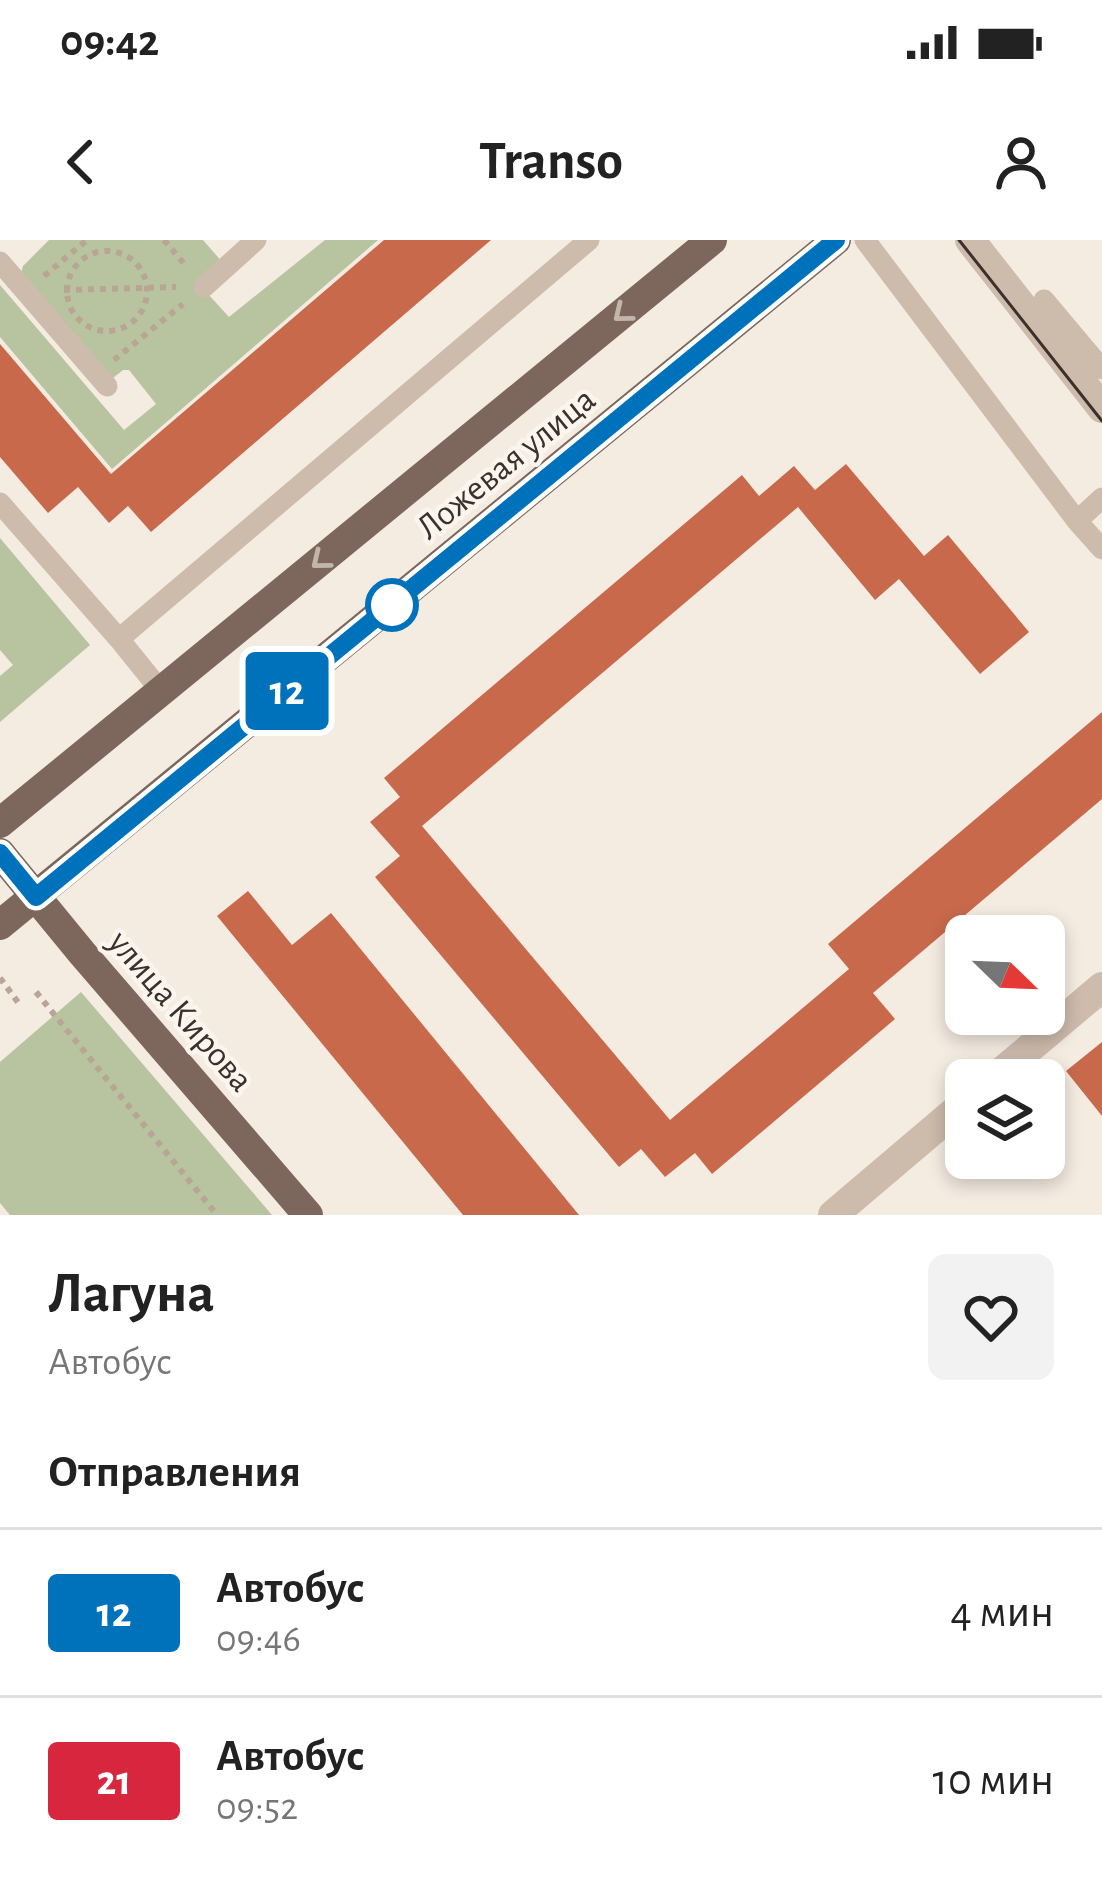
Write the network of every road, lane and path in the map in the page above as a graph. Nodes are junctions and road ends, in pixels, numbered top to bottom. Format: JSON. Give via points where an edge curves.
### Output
{"nodes":[{"id":1,"x":87,"y":240,"type":"edge"},
{"id":2,"x":164,"y":240,"type":"edge"},
{"id":3,"x":256,"y":240,"type":"edge"},
{"id":4,"x":590,"y":240,"type":"edge"},
{"id":5,"x":712,"y":240,"type":"edge"},
{"id":6,"x":836,"y":240,"type":"edge"},
{"id":7,"x":865,"y":240,"type":"edge"},
{"id":8,"x":970,"y":240,"type":"edge"},
{"id":9,"x":0,"y":262,"type":"edge"},
{"id":10,"x":204,"y":286,"type":"junction"},
{"id":11,"x":147,"y":288,"type":"junction"},
{"id":12,"x":67,"y":290,"type":"junction"},
{"id":13,"x":26,"y":291,"type":"junction"},
{"id":14,"x":1044,"y":300,"type":"dead end"},
{"id":15,"x":1102,"y":369,"type":"edge"},
{"id":16,"x":101,"y":380,"type":"joint"},
{"id":17,"x":1102,"y":408,"type":"edge"},
{"id":18,"x":1102,"y":498,"type":"edge"},
{"id":19,"x":0,"y":503,"type":"edge"},
{"id":20,"x":1077,"y":521,"type":"junction"},
{"id":21,"x":1102,"y":550,"type":"edge"},
{"id":22,"x":119,"y":638,"type":"junction"},
{"id":23,"x":161,"y":691,"type":"junction"},
{"id":24,"x":0,"y":823,"type":"edge"},
{"id":25,"x":0,"y":853,"type":"edge"},
{"id":26,"x":36,"y":897,"type":"junction"},
{"id":27,"x":0,"y":925,"type":"edge"},
{"id":28,"x":0,"y":978,"type":"edge"},
{"id":29,"x":1102,"y":987,"type":"edge"},
{"id":30,"x":36,"y":992,"type":"dead end"},
{"id":31,"x":20,"y":1005,"type":"dead end"},
{"id":32,"x":1017,"y":1059,"type":"edge"},
{"id":33,"x":945,"y":1120,"type":"edge"},
{"id":34,"x":217,"y":1215,"type":"edge"},
{"id":35,"x":308,"y":1215,"type":"edge"},
{"id":36,"x":833,"y":1215,"type":"edge"}],
"edges":[{"from":1,"to":13,"type":"path"},
{"from":2,"to":10,"type":"path"},
{"from":3,"to":10,"type":"lane"},
{"from":4,"to":22,"type":"lane"},
{"from":5,"to":23,"type":"main road","name":"Ложевая улица","one_way":true},
{"from":6,"to":26,"type":"main road","name":"Ложевая улица"},
{"from":7,"to":20,"type":"lane"},
{"from":8,"to":17,"type":"street"},
{"from":9,"to":13,"type":"lane"},
{"from":10,"to":11,"type":"path"},
{"from":10,"to":16,"type":"path"},
{"from":11,"to":12,"type":"path"},
{"from":11,"to":12,"type":"path","via":[[133,260],[103,251],[76,266]]},
{"from":11,"to":12,"type":"path","via":[[139,316],[111,331],[82,322]]},
{"from":12,"to":13,"type":"path"},
{"from":13,"to":16,"type":"lane"},
{"from":14,"to":15,"type":"lane"},
{"from":18,"to":20,"type":"lane"},
{"from":19,"to":22,"type":"lane"},
{"from":20,"to":21,"type":"lane"},
{"from":22,"to":23,"type":"lane"},
{"from":23,"to":24,"type":"main road","name":"Ложевая улица"},
{"from":25,"to":26,"type":"main road","name":"улица Кирова"},
{"from":26,"to":27,"type":"main road","name":"Ложевая улица"},
{"from":26,"to":35,"type":"main road","name":"улица Кирова"},
{"from":28,"to":31,"type":"path"},
{"from":29,"to":32,"type":"street"},
{"from":30,"to":34,"type":"path"},
{"from":33,"to":36,"type":"street"}]}
